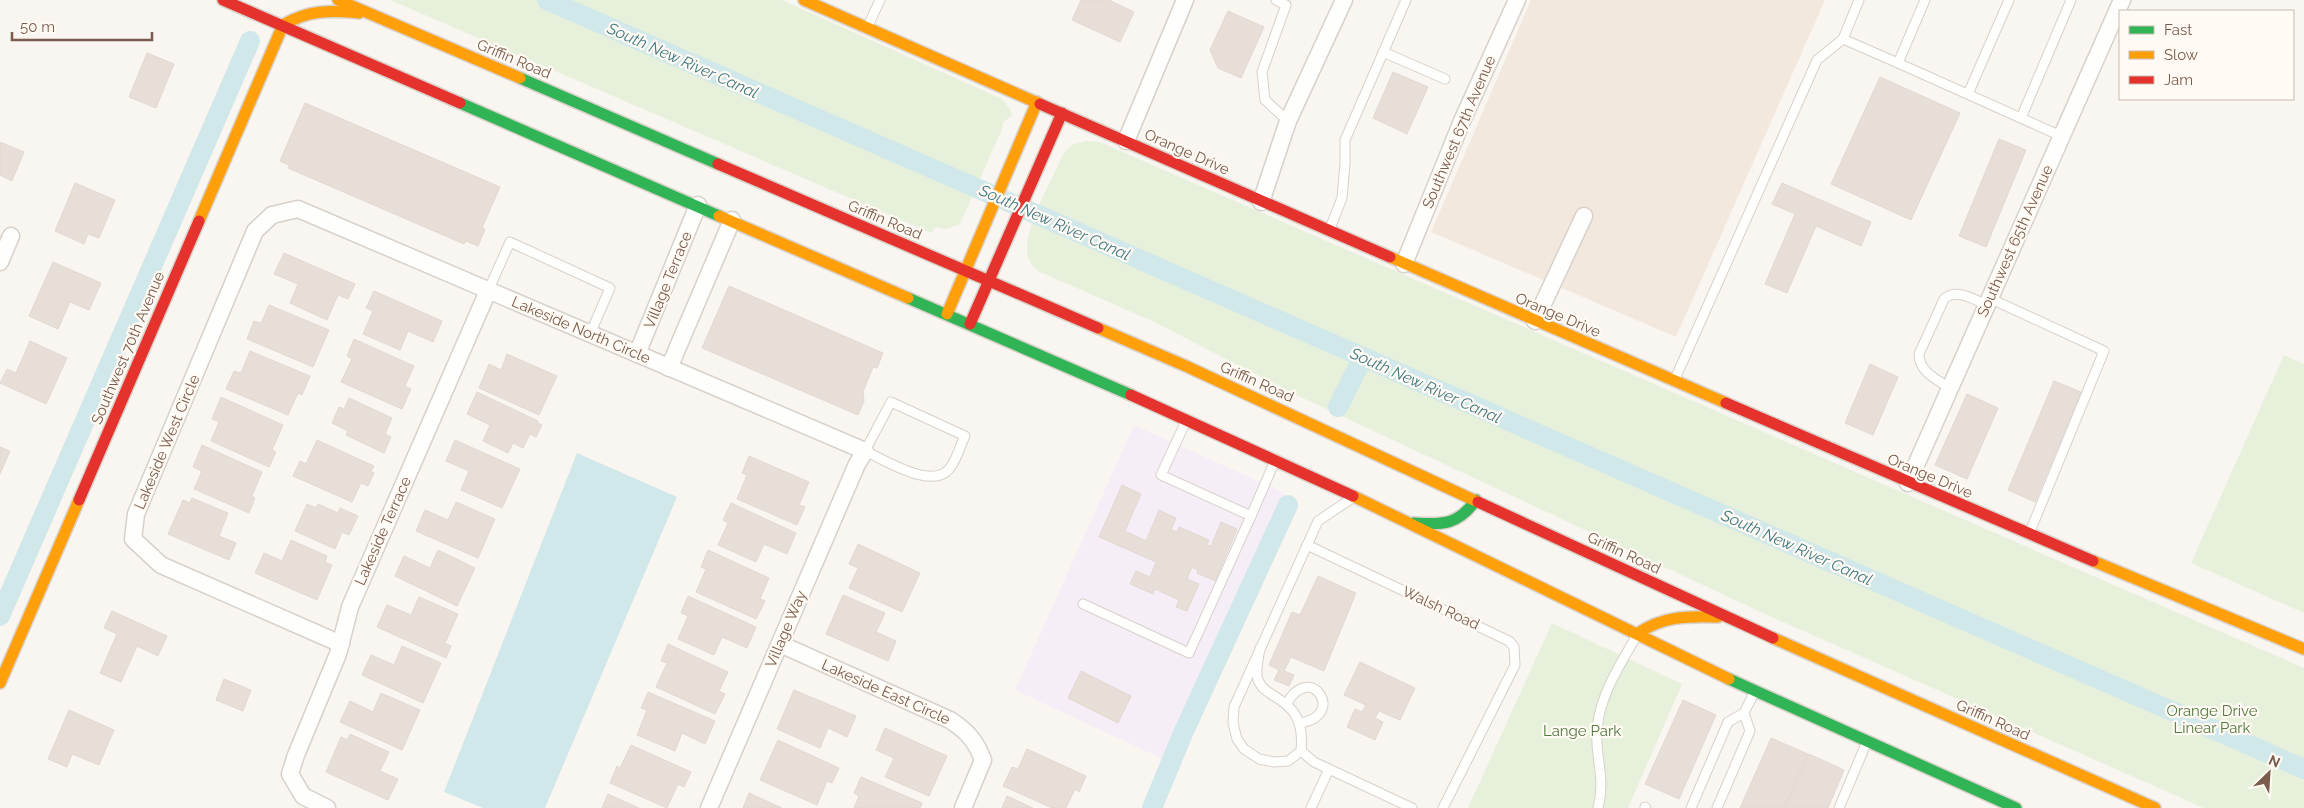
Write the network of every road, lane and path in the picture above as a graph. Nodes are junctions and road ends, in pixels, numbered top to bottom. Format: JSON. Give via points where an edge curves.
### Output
{"nodes":[{"id":1,"x":223,"y":0,"type":"edge"},
{"id":2,"x":338,"y":0,"type":"edge"},
{"id":3,"x":804,"y":0,"type":"edge"},
{"id":4,"x":880,"y":0,"type":"edge"},
{"id":5,"x":1184,"y":0,"type":"edge"},
{"id":6,"x":1276,"y":0,"type":"edge"},
{"id":7,"x":1344,"y":0,"type":"edge"},
{"id":8,"x":1406,"y":0,"type":"edge"},
{"id":9,"x":1517,"y":0,"type":"edge"},
{"id":10,"x":1859,"y":0,"type":"edge"},
{"id":11,"x":1925,"y":0,"type":"edge"},
{"id":12,"x":2009,"y":0,"type":"edge"},
{"id":13,"x":2072,"y":0,"type":"edge"},
{"id":14,"x":2122,"y":0,"type":"edge"},
{"id":15,"x":374,"y":15,"type":"junction"},
{"id":16,"x":283,"y":25,"type":"junction"},
{"id":17,"x":867,"y":28,"type":"junction"},
{"id":18,"x":1843,"y":39,"type":"junction"},
{"id":19,"x":1383,"y":52,"type":"junction"},
{"id":20,"x":1898,"y":63,"type":"junction"},
{"id":21,"x":1445,"y":79,"type":"dead end"},
{"id":22,"x":1968,"y":94,"type":"junction"},
{"id":23,"x":1037,"y":102,"type":"junction"},
{"id":24,"x":1062,"y":113,"type":"junction"},
{"id":25,"x":2021,"y":118,"type":"junction"},
{"id":26,"x":1288,"y":121,"type":"junction"},
{"id":27,"x":2061,"y":136,"type":"junction"},
{"id":28,"x":1126,"y":141,"type":"junction"},
{"id":29,"x":1261,"y":202,"type":"junction"},
{"id":30,"x":698,"y":205,"type":"junction"},
{"id":31,"x":298,"y":210,"type":"joint"},
{"id":32,"x":1584,"y":216,"type":"dead end"},
{"id":33,"x":732,"y":220,"type":"junction"},
{"id":34,"x":1328,"y":231,"type":"junction"},
{"id":35,"x":11,"y":236,"type":"dead end"},
{"id":36,"x":0,"y":262,"type":"edge"},
{"id":37,"x":1404,"y":264,"type":"junction"},
{"id":38,"x":965,"y":271,"type":"junction"},
{"id":39,"x":989,"y":281,"type":"junction"},
{"id":40,"x":488,"y":291,"type":"junction"},
{"id":41,"x":1988,"y":302,"type":"junction"},
{"id":42,"x":947,"y":314,"type":"junction"},
{"id":43,"x":1535,"y":321,"type":"junction"},
{"id":44,"x":970,"y":324,"type":"junction"},
{"id":45,"x":590,"y":334,"type":"junction"},
{"id":46,"x":637,"y":354,"type":"junction"},
{"id":47,"x":669,"y":368,"type":"junction"},
{"id":48,"x":1674,"y":382,"type":"junction"},
{"id":49,"x":1950,"y":388,"type":"junction"},
{"id":50,"x":1187,"y":418,"type":"junction"},
{"id":51,"x":865,"y":451,"type":"junction"},
{"id":52,"x":1276,"y":459,"type":"junction"},
{"id":53,"x":1908,"y":482,"type":"junction"},
{"id":54,"x":1355,"y":497,"type":"junction"},
{"id":55,"x":1476,"y":500,"type":"junction"},
{"id":56,"x":1251,"y":516,"type":"junction"},
{"id":57,"x":1408,"y":522,"type":"junction"},
{"id":58,"x":2029,"y":534,"type":"junction"},
{"id":59,"x":1307,"y":545,"type":"junction"},
{"id":60,"x":1083,"y":604,"type":"dead end"},
{"id":61,"x":1726,"y":617,"type":"junction"},
{"id":62,"x":1637,"y":634,"type":"junction"},
{"id":63,"x":341,"y":644,"type":"junction"},
{"id":64,"x":780,"y":644,"type":"junction"},
{"id":65,"x":1260,"y":648,"type":"junction"},
{"id":66,"x":2304,"y":649,"type":"edge"},
{"id":67,"x":0,"y":683,"type":"edge"},
{"id":68,"x":1755,"y":691,"type":"junction"},
{"id":69,"x":1287,"y":703,"type":"junction"},
{"id":70,"x":1744,"y":713,"type":"junction"},
{"id":71,"x":1300,"y":723,"type":"junction"},
{"id":72,"x":1867,"y":743,"type":"junction"},
{"id":73,"x":1301,"y":751,"type":"junction"},
{"id":74,"x":1329,"y":769,"type":"junction"},
{"id":75,"x":327,"y":808,"type":"edge"},
{"id":76,"x":709,"y":808,"type":"edge"},
{"id":77,"x":962,"y":808,"type":"edge"},
{"id":78,"x":1311,"y":808,"type":"edge"},
{"id":79,"x":1412,"y":808,"type":"edge"},
{"id":80,"x":1443,"y":808,"type":"edge"},
{"id":81,"x":1598,"y":808,"type":"edge"},
{"id":82,"x":1691,"y":808,"type":"edge"},
{"id":83,"x":1717,"y":808,"type":"edge"},
{"id":84,"x":1839,"y":808,"type":"edge"},
{"id":85,"x":2016,"y":808,"type":"edge"},
{"id":86,"x":2155,"y":808,"type":"edge"}],
"edges":[{"from":1,"to":16,"type":"main road"},
{"from":2,"to":15,"type":"main road","name":"Griffin Road"},
{"from":3,"to":17,"type":"main road","name":"Orange Drive"},
{"from":4,"to":17,"type":"lane"},
{"from":5,"to":28,"type":"street"},
{"from":6,"to":26,"type":"lane","via":[[1286,5],[1262,72],[1265,100]]},
{"from":7,"to":26,"type":"street"},
{"from":8,"to":19,"type":"lane"},
{"from":9,"to":37,"type":"street","name":"Southwest 67th Avenue","via":[[1462,121]]},
{"from":10,"to":18,"type":"lane"},
{"from":11,"to":20,"type":"lane"},
{"from":12,"to":22,"type":"lane"},
{"from":13,"to":25,"type":"lane"},
{"from":14,"to":27,"type":"street","name":"Southwest 65th Avenue"},
{"from":15,"to":16,"type":"main road","via":[[326,9],[309,11]]},
{"from":15,"to":38,"type":"main road","name":"Griffin Road"},
{"from":16,"to":30,"type":"main road"},
{"from":16,"to":67,"type":"main road","name":"Southwest 70th Avenue"},
{"from":17,"to":23,"type":"main road","name":"Orange Drive"},
{"from":18,"to":20,"type":"lane"},
{"from":18,"to":48,"type":"lane","via":[[1818,60]]},
{"from":19,"to":21,"type":"lane"},
{"from":19,"to":34,"type":"lane","via":[[1345,140],[1342,198]]},
{"from":20,"to":22,"type":"lane"},
{"from":22,"to":25,"type":"lane"},
{"from":23,"to":24,"type":"main road","name":"Orange Drive"},
{"from":23,"to":38,"type":"main road"},
{"from":24,"to":28,"type":"main road","name":"Orange Drive"},
{"from":24,"to":39,"type":"main road"},
{"from":25,"to":27,"type":"lane"},
{"from":26,"to":29,"type":"street"},
{"from":27,"to":41,"type":"street","name":"Southwest 65th Avenue"},
{"from":28,"to":29,"type":"main road","name":"Orange Drive"},
{"from":29,"to":34,"type":"main road","name":"Orange Drive"},
{"from":30,"to":33,"type":"main road"},
{"from":30,"to":46,"type":"street","name":"Village Terrace"},
{"from":31,"to":40,"type":"street","name":"Lakeside North Circle"},
{"from":31,"to":63,"type":"street","name":"Lakeside West Circle","via":[[272,215],[255,231],[136,514],[133,539],[161,565]]},
{"from":32,"to":43,"type":"street"},
{"from":33,"to":42,"type":"main road"},
{"from":33,"to":47,"type":"street"},
{"from":34,"to":37,"type":"main road","name":"Orange Drive"},
{"from":35,"to":36,"type":"street"},
{"from":37,"to":43,"type":"main road","name":"Orange Drive"},
{"from":38,"to":39,"type":"main road","name":"Griffin Road"},
{"from":38,"to":42,"type":"main road"},
{"from":39,"to":44,"type":"main road"},
{"from":39,"to":55,"type":"main road","name":"Griffin Road","via":[[1196,371]]},
{"from":40,"to":45,"type":"street","name":"Lakeside North Circle"},
{"from":40,"to":45,"type":"lane","via":[[510,242],[610,288]]},
{"from":40,"to":63,"type":"street","name":"Lakeside Terrace","via":[[350,607]]},
{"from":41,"to":49,"type":"street","name":"Southwest 65th Avenue"},
{"from":41,"to":49,"type":"lane","via":[[1948,295],[1919,354],[1919,361],[1929,374]]},
{"from":41,"to":58,"type":"lane","via":[[2104,351]]},
{"from":42,"to":44,"type":"main road"},
{"from":43,"to":48,"type":"main road","name":"Orange Drive"},
{"from":44,"to":50,"type":"main road"},
{"from":45,"to":46,"type":"street","name":"Lakeside North Circle"},
{"from":46,"to":47,"type":"street","name":"Lakeside North Circle"},
{"from":47,"to":51,"type":"street","name":"Lakeside North Circle"},
{"from":48,"to":53,"type":"main road","name":"Orange Drive"},
{"from":49,"to":53,"type":"street","name":"Southwest 65th Avenue"},
{"from":50,"to":52,"type":"main road"},
{"from":50,"to":56,"type":"lane","via":[[1161,475]]},
{"from":51,"to":51,"type":"lane","via":[[891,402],[965,436],[950,469],[936,478],[921,476]]},
{"from":51,"to":64,"type":"street","name":"Village Way"},
{"from":52,"to":54,"type":"main road"},
{"from":52,"to":56,"type":"lane"},
{"from":53,"to":58,"type":"main road","name":"Orange Drive"},
{"from":54,"to":57,"type":"main road"},
{"from":54,"to":59,"type":"lane","via":[[1318,521]]},
{"from":55,"to":57,"type":"main road","via":[[1468,513],[1455,521],[1440,525]]},
{"from":55,"to":61,"type":"main road","name":"Griffin Road"},
{"from":56,"to":60,"type":"lane","via":[[1189,653]]},
{"from":57,"to":62,"type":"main road"},
{"from":58,"to":66,"type":"main road","name":"Orange Drive"},
{"from":59,"to":65,"type":"lane"},
{"from":59,"to":80,"type":"lane","name":"Walsh Road","via":[[1508,641],[1514,647],[1515,665]]},
{"from":61,"to":62,"type":"main road","via":[[1671,617],[1650,623]]},
{"from":61,"to":86,"type":"main road","name":"Griffin Road"},
{"from":62,"to":68,"type":"main road"},
{"from":62,"to":81,"type":"lane","via":[[1599,712],[1597,734],[1602,778]]},
{"from":63,"to":75,"type":"street","name":"Lakeside Terrace","via":[[290,774],[303,796]]},
{"from":64,"to":76,"type":"street","name":"Village Way"},
{"from":64,"to":77,"type":"street","name":"Lakeside East Circle","via":[[950,720],[966,731],[977,744],[983,760]]},
{"from":65,"to":69,"type":"lane","via":[[1257,676],[1260,684]]},
{"from":65,"to":73,"type":"lane","via":[[1234,707],[1237,739],[1244,749],[1259,759],[1274,762],[1288,761]]},
{"from":68,"to":70,"type":"lane"},
{"from":68,"to":72,"type":"main road"},
{"from":69,"to":71,"type":"lane"},
{"from":69,"to":71,"type":"lane","via":[[1295,692],[1308,687],[1323,698],[1322,709],[1314,719]]},
{"from":70,"to":82,"type":"lane","via":[[1728,722]]},
{"from":70,"to":83,"type":"lane","via":[[1750,731]]},
{"from":71,"to":73,"type":"lane"},
{"from":72,"to":84,"type":"lane"},
{"from":72,"to":85,"type":"main road"},
{"from":73,"to":74,"type":"lane"},
{"from":74,"to":78,"type":"lane"},
{"from":74,"to":79,"type":"lane"}]}
